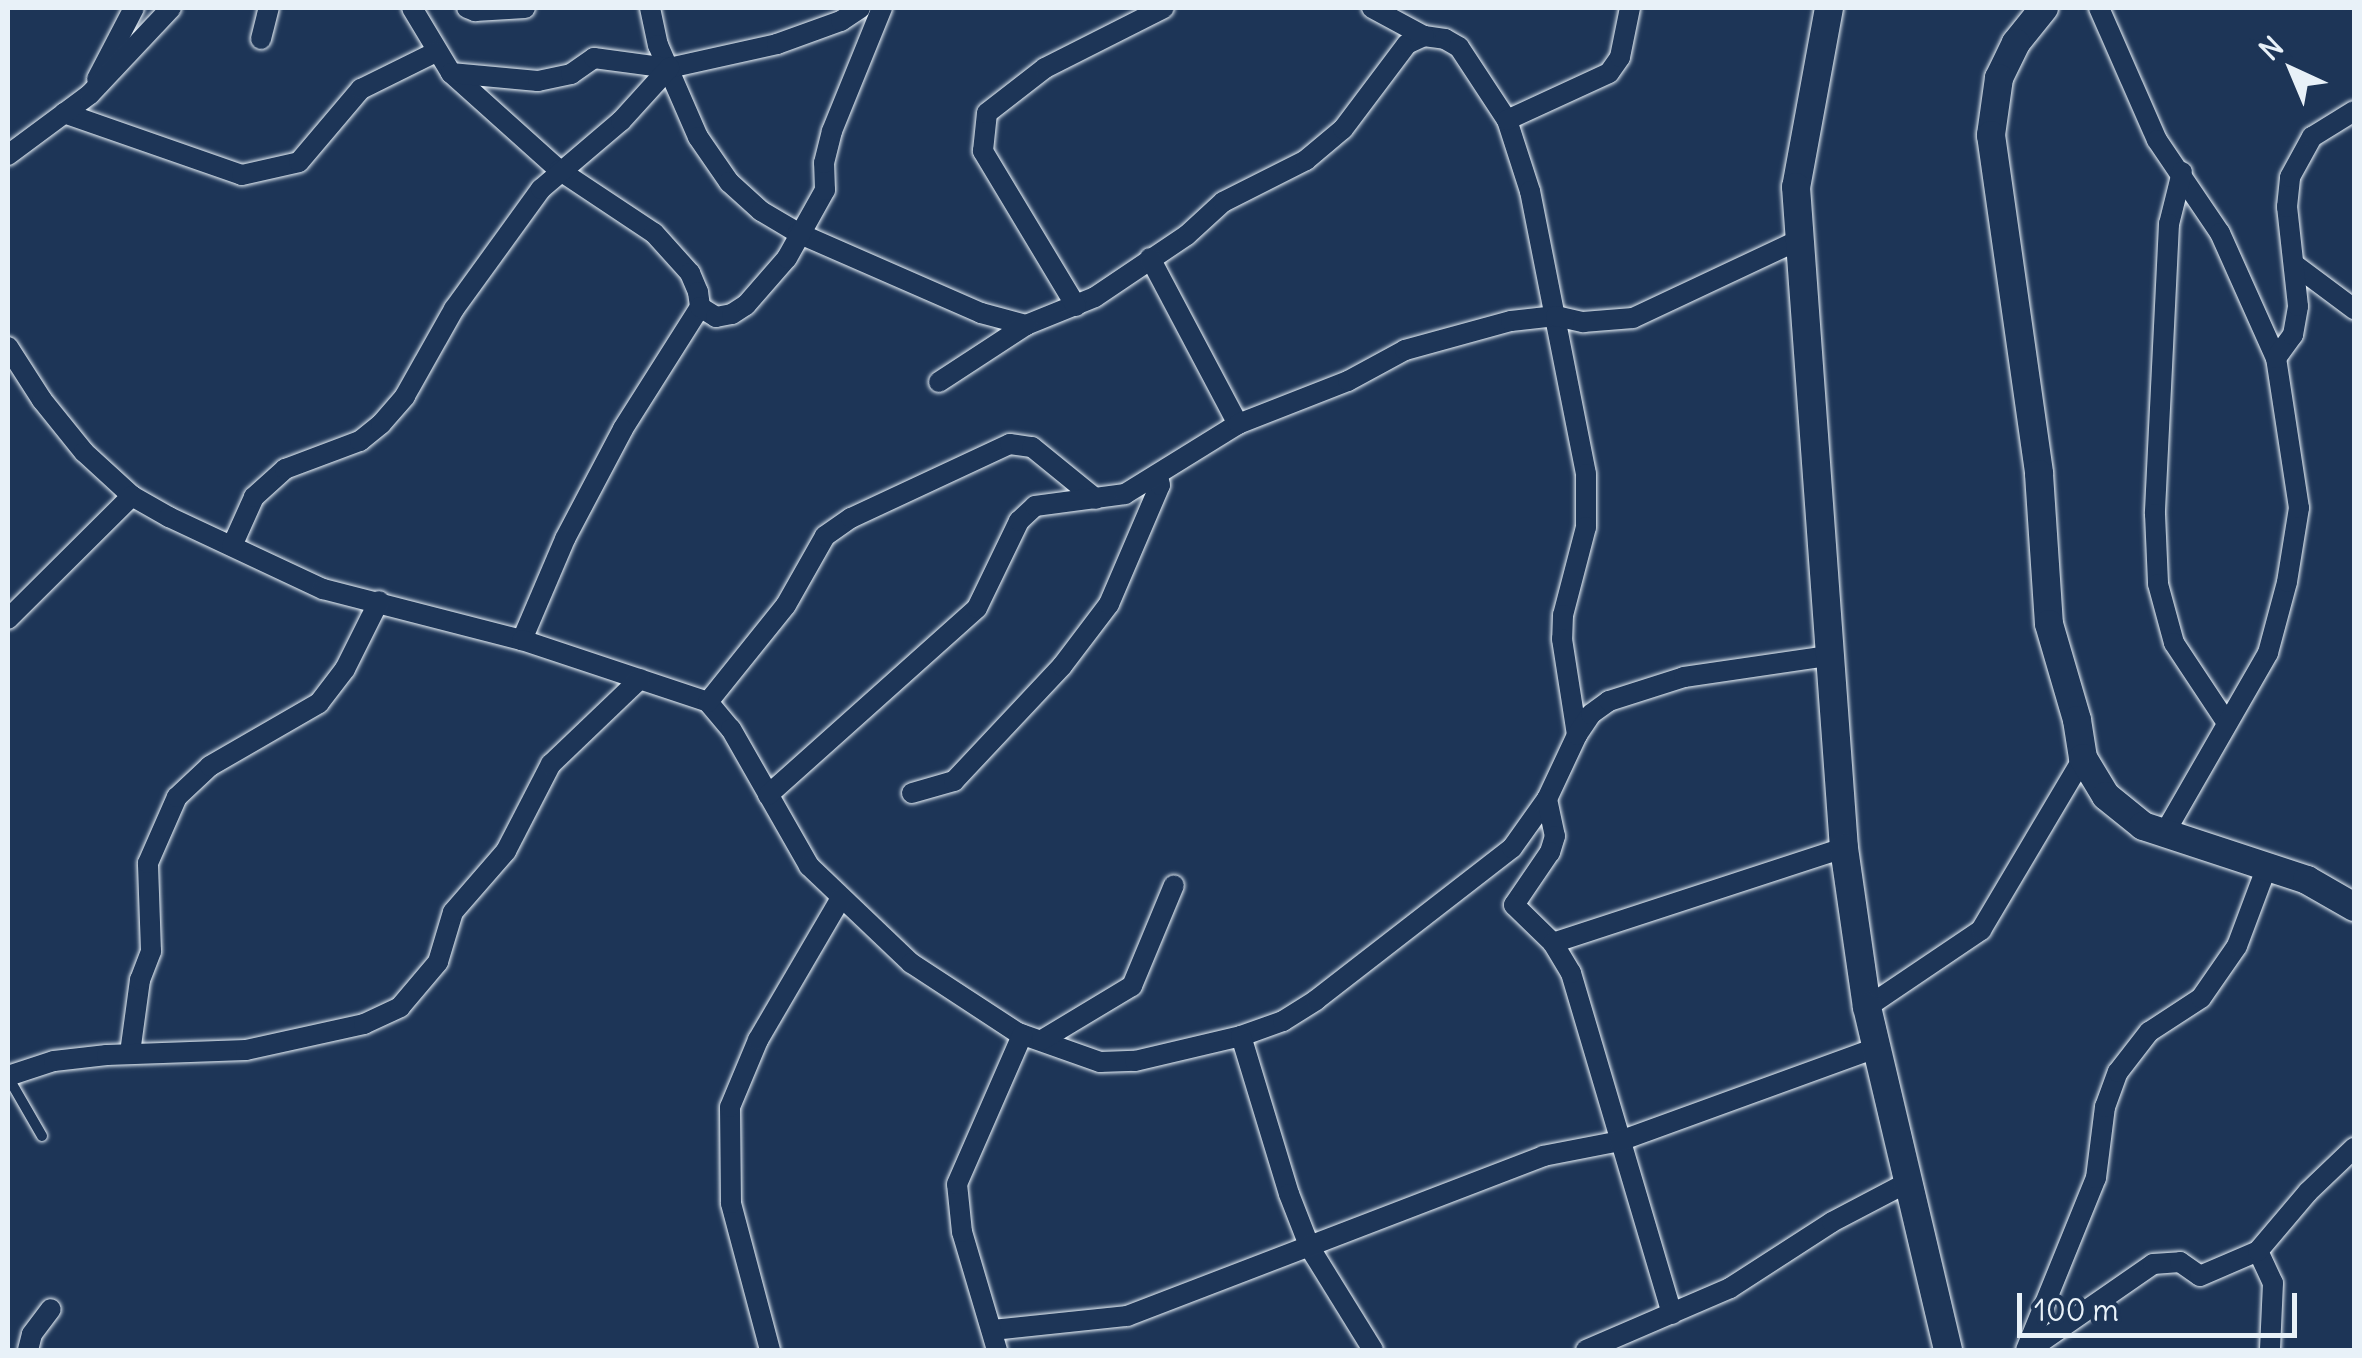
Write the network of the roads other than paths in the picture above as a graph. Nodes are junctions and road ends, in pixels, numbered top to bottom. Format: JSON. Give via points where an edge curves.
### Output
{"nodes":[{"id":1,"x":134,"y":8,"type":"edge"},
{"id":2,"x":171,"y":8,"type":"edge"},
{"id":3,"x":269,"y":8,"type":"edge"},
{"id":4,"x":412,"y":8,"type":"edge"},
{"id":5,"x":468,"y":8,"type":"edge"},
{"id":6,"x":525,"y":8,"type":"edge"},
{"id":7,"x":650,"y":8,"type":"edge"},
{"id":8,"x":860,"y":8,"type":"edge"},
{"id":9,"x":882,"y":8,"type":"edge"},
{"id":10,"x":1164,"y":8,"type":"edge"},
{"id":11,"x":1372,"y":8,"type":"edge"},
{"id":12,"x":1630,"y":8,"type":"edge"},
{"id":13,"x":1828,"y":8,"type":"edge"},
{"id":14,"x":2044,"y":8,"type":"edge"},
{"id":15,"x":2099,"y":8,"type":"edge"},
{"id":16,"x":1424,"y":36,"type":"junction"},
{"id":17,"x":261,"y":40,"type":"dead end"},
{"id":18,"x":436,"y":52,"type":"junction"},
{"id":19,"x":669,"y":68,"type":"junction"},
{"id":20,"x":451,"y":73,"type":"junction"},
{"id":21,"x":90,"y":94,"type":"junction"},
{"id":22,"x":2354,"y":111,"type":"edge"},
{"id":23,"x":64,"y":112,"type":"junction"},
{"id":24,"x":1508,"y":120,"type":"junction"},
{"id":25,"x":8,"y":155,"type":"edge"},
{"id":26,"x":560,"y":170,"type":"junction"},
{"id":27,"x":2182,"y":172,"type":"junction"},
{"id":28,"x":798,"y":233,"type":"junction"},
{"id":29,"x":1797,"y":241,"type":"junction"},
{"id":30,"x":1150,"y":258,"type":"junction"},
{"id":31,"x":2295,"y":265,"type":"junction"},
{"id":32,"x":1076,"y":306,"type":"junction"},
{"id":33,"x":700,"y":308,"type":"junction"},
{"id":34,"x":2354,"y":309,"type":"edge"},
{"id":35,"x":1556,"y":316,"type":"junction"},
{"id":36,"x":1026,"y":325,"type":"junction"},
{"id":37,"x":8,"y":347,"type":"edge"},
{"id":38,"x":2276,"y":358,"type":"junction"},
{"id":39,"x":939,"y":382,"type":"dead end"},
{"id":40,"x":1238,"y":424,"type":"junction"},
{"id":41,"x":1158,"y":476,"type":"junction"},
{"id":42,"x":132,"y":496,"type":"junction"},
{"id":43,"x":1096,"y":499,"type":"junction"},
{"id":44,"x":232,"y":546,"type":"junction"},
{"id":45,"x":379,"y":601,"type":"junction"},
{"id":46,"x":8,"y":619,"type":"edge"},
{"id":47,"x":522,"y":640,"type":"junction"},
{"id":48,"x":1828,"y":656,"type":"junction"},
{"id":49,"x":640,"y":679,"type":"junction"},
{"id":50,"x":708,"y":702,"type":"junction"},
{"id":51,"x":2228,"y":723,"type":"junction"},
{"id":52,"x":1577,"y":735,"type":"junction"},
{"id":53,"x":2083,"y":758,"type":"junction"},
{"id":54,"x":912,"y":793,"type":"dead end"},
{"id":55,"x":768,"y":795,"type":"junction"},
{"id":56,"x":1547,"y":798,"type":"junction"},
{"id":57,"x":2164,"y":834,"type":"junction"},
{"id":58,"x":1844,"y":848,"type":"junction"},
{"id":59,"x":2267,"y":866,"type":"junction"},
{"id":60,"x":1174,"y":885,"type":"dead end"},
{"id":61,"x":841,"y":898,"type":"junction"},
{"id":62,"x":2354,"y":907,"type":"edge"},
{"id":63,"x":1553,"y":942,"type":"junction"},
{"id":64,"x":1867,"y":1007,"type":"junction"},
{"id":65,"x":1242,"y":1036,"type":"junction"},
{"id":66,"x":1032,"y":1038,"type":"junction"},
{"id":67,"x":1878,"y":1047,"type":"junction"},
{"id":68,"x":130,"y":1052,"type":"junction"},
{"id":69,"x":8,"y":1076,"type":"edge"},
{"id":70,"x":42,"y":1136,"type":"dead end"},
{"id":71,"x":1620,"y":1140,"type":"junction"},
{"id":72,"x":2354,"y":1148,"type":"edge"},
{"id":73,"x":1910,"y":1181,"type":"junction"},
{"id":74,"x":1310,"y":1248,"type":"junction"},
{"id":75,"x":2258,"y":1251,"type":"junction"},
{"id":76,"x":51,"y":1309,"type":"dead end"},
{"id":77,"x":1672,"y":1314,"type":"junction"},
{"id":78,"x":995,"y":1340,"type":"edge"},
{"id":79,"x":28,"y":1350,"type":"edge"},
{"id":80,"x":770,"y":1350,"type":"edge"},
{"id":81,"x":1373,"y":1350,"type":"edge"},
{"id":82,"x":1586,"y":1350,"type":"edge"},
{"id":83,"x":1948,"y":1350,"type":"edge"},
{"id":84,"x":2028,"y":1350,"type":"edge"},
{"id":85,"x":2270,"y":1350,"type":"edge"}],
"edges":[{"from":1,"to":21,"type":"street"},
{"from":2,"to":21,"type":"street"},
{"from":3,"to":17,"type":"street"},
{"from":4,"to":18,"type":"street"},
{"from":5,"to":6,"type":"street"},
{"from":7,"to":19,"type":"street"},
{"from":8,"to":19,"type":"street","via":[[777,44]]},
{"from":9,"to":28,"type":"street","via":[[832,131],[826,190]]},
{"from":10,"to":32,"type":"street","via":[[1045,68],[988,113],[983,151]]},
{"from":11,"to":16,"type":"street"},
{"from":12,"to":24,"type":"street","via":[[1620,57],[1609,73]]},
{"from":13,"to":29,"type":"street","via":[[1796,187]]},
{"from":14,"to":53,"type":"street","via":[[1999,78],[1990,135],[2039,474],[2049,624]]},
{"from":15,"to":27,"type":"street","via":[[2157,140]]},
{"from":16,"to":24,"type":"street","via":[[1460,48]]},
{"from":16,"to":30,"type":"street","via":[[1407,44],[1322,148],[1223,202]]},
{"from":18,"to":20,"type":"street"},
{"from":18,"to":23,"type":"street","via":[[361,89],[299,162],[242,175]]},
{"from":19,"to":20,"type":"street","via":[[594,58],[571,74],[538,81]]},
{"from":19,"to":26,"type":"street","via":[[621,122]]},
{"from":19,"to":28,"type":"street","via":[[716,166],[761,211]]},
{"from":20,"to":26,"type":"street"},
{"from":21,"to":23,"type":"street"},
{"from":22,"to":31,"type":"street","via":[[2312,138],[2290,177]]},
{"from":23,"to":25,"type":"street"},
{"from":24,"to":35,"type":"street"},
{"from":26,"to":33,"type":"street","via":[[654,233],[690,273]]},
{"from":26,"to":44,"type":"street","via":[[454,309],[405,396],[381,424],[360,441],[285,468],[254,497]]},
{"from":27,"to":38,"type":"street","via":[[2220,233]]},
{"from":27,"to":51,"type":"street","via":[[2170,224],[2155,514],[2158,584],[2174,643]]},
{"from":28,"to":33,"type":"street","via":[[787,258],[746,305],[716,317]]},
{"from":28,"to":36,"type":"street","via":[[981,313]]},
{"from":29,"to":35,"type":"street","via":[[1633,318],[1582,322]]},
{"from":29,"to":48,"type":"street"},
{"from":30,"to":32,"type":"street"},
{"from":30,"to":40,"type":"street"},
{"from":31,"to":34,"type":"street"},
{"from":31,"to":38,"type":"street","via":[[2293,334]]},
{"from":32,"to":36,"type":"street"},
{"from":33,"to":47,"type":"street","via":[[618,438]]},
{"from":35,"to":40,"type":"street","via":[[1405,350],[1348,381]]},
{"from":35,"to":52,"type":"street","via":[[1588,492],[1586,527],[1563,615]]},
{"from":36,"to":39,"type":"street"},
{"from":37,"to":42,"type":"street","via":[[63,428]]},
{"from":38,"to":51,"type":"street","via":[[2299,508],[2268,653]]},
{"from":40,"to":41,"type":"street"},
{"from":41,"to":43,"type":"street","via":[[1125,494]]},
{"from":41,"to":54,"type":"street","via":[[1160,486],[1110,604],[1062,666],[954,780]]},
{"from":42,"to":44,"type":"street"},
{"from":42,"to":46,"type":"street"},
{"from":43,"to":50,"type":"street","via":[[1032,447],[1010,444],[851,518],[825,536],[786,604]]},
{"from":43,"to":55,"type":"street","via":[[1036,506],[1020,521],[978,608]]},
{"from":44,"to":45,"type":"street","via":[[323,589]]},
{"from":45,"to":47,"type":"street"},
{"from":45,"to":68,"type":"street","via":[[345,669],[319,703],[210,766],[178,797],[148,864],[151,952],[140,980]]},
{"from":47,"to":49,"type":"street"},
{"from":48,"to":52,"type":"street","via":[[1684,676],[1609,701]]},
{"from":48,"to":58,"type":"street"},
{"from":49,"to":50,"type":"street"},
{"from":49,"to":68,"type":"street","via":[[551,764],[506,851],[453,912],[438,962],[400,1006],[364,1024],[246,1050]]},
{"from":50,"to":55,"type":"street","via":[[732,728]]},
{"from":51,"to":57,"type":"street"},
{"from":52,"to":56,"type":"street"},
{"from":53,"to":57,"type":"street","via":[[2121,812]]},
{"from":53,"to":64,"type":"street","via":[[1980,930]]},
{"from":55,"to":61,"type":"street","via":[[809,866]]},
{"from":56,"to":63,"type":"street","via":[[1550,852],[1514,905]]},
{"from":56,"to":65,"type":"street","via":[[1512,848],[1438,910],[1283,1022]]},
{"from":57,"to":59,"type":"street"},
{"from":58,"to":63,"type":"street"},
{"from":58,"to":64,"type":"street"},
{"from":59,"to":62,"type":"street"},
{"from":59,"to":84,"type":"street","via":[[2237,946],[2201,998],[2149,1032],[2118,1072],[2105,1107],[2096,1178]]},
{"from":60,"to":66,"type":"street","via":[[1132,986]]},
{"from":61,"to":66,"type":"street","via":[[910,963]]},
{"from":61,"to":80,"type":"street","via":[[758,1040],[730,1107],[731,1203]]},
{"from":63,"to":71,"type":"street","via":[[1571,974]]},
{"from":64,"to":67,"type":"street"},
{"from":65,"to":66,"type":"street","via":[[1134,1061],[1100,1062]]},
{"from":65,"to":74,"type":"street"},
{"from":66,"to":78,"type":"street","via":[[957,1184],[962,1232]]},
{"from":67,"to":71,"type":"street"},
{"from":67,"to":73,"type":"street"},
{"from":68,"to":69,"type":"street","via":[[54,1061]]},
{"from":69,"to":70,"type":"lane"},
{"from":71,"to":74,"type":"street","via":[[1544,1156]]},
{"from":71,"to":77,"type":"street"},
{"from":72,"to":75,"type":"street"},
{"from":73,"to":77,"type":"street","via":[[1730,1288]]},
{"from":73,"to":83,"type":"street"},
{"from":74,"to":78,"type":"street","via":[[1127,1316]]},
{"from":74,"to":81,"type":"street"},
{"from":75,"to":84,"type":"street","via":[[2200,1276],[2180,1262],[2153,1264]]},
{"from":75,"to":85,"type":"street","via":[[2274,1283]]},
{"from":76,"to":79,"type":"street"},
{"from":77,"to":82,"type":"street"}]}
